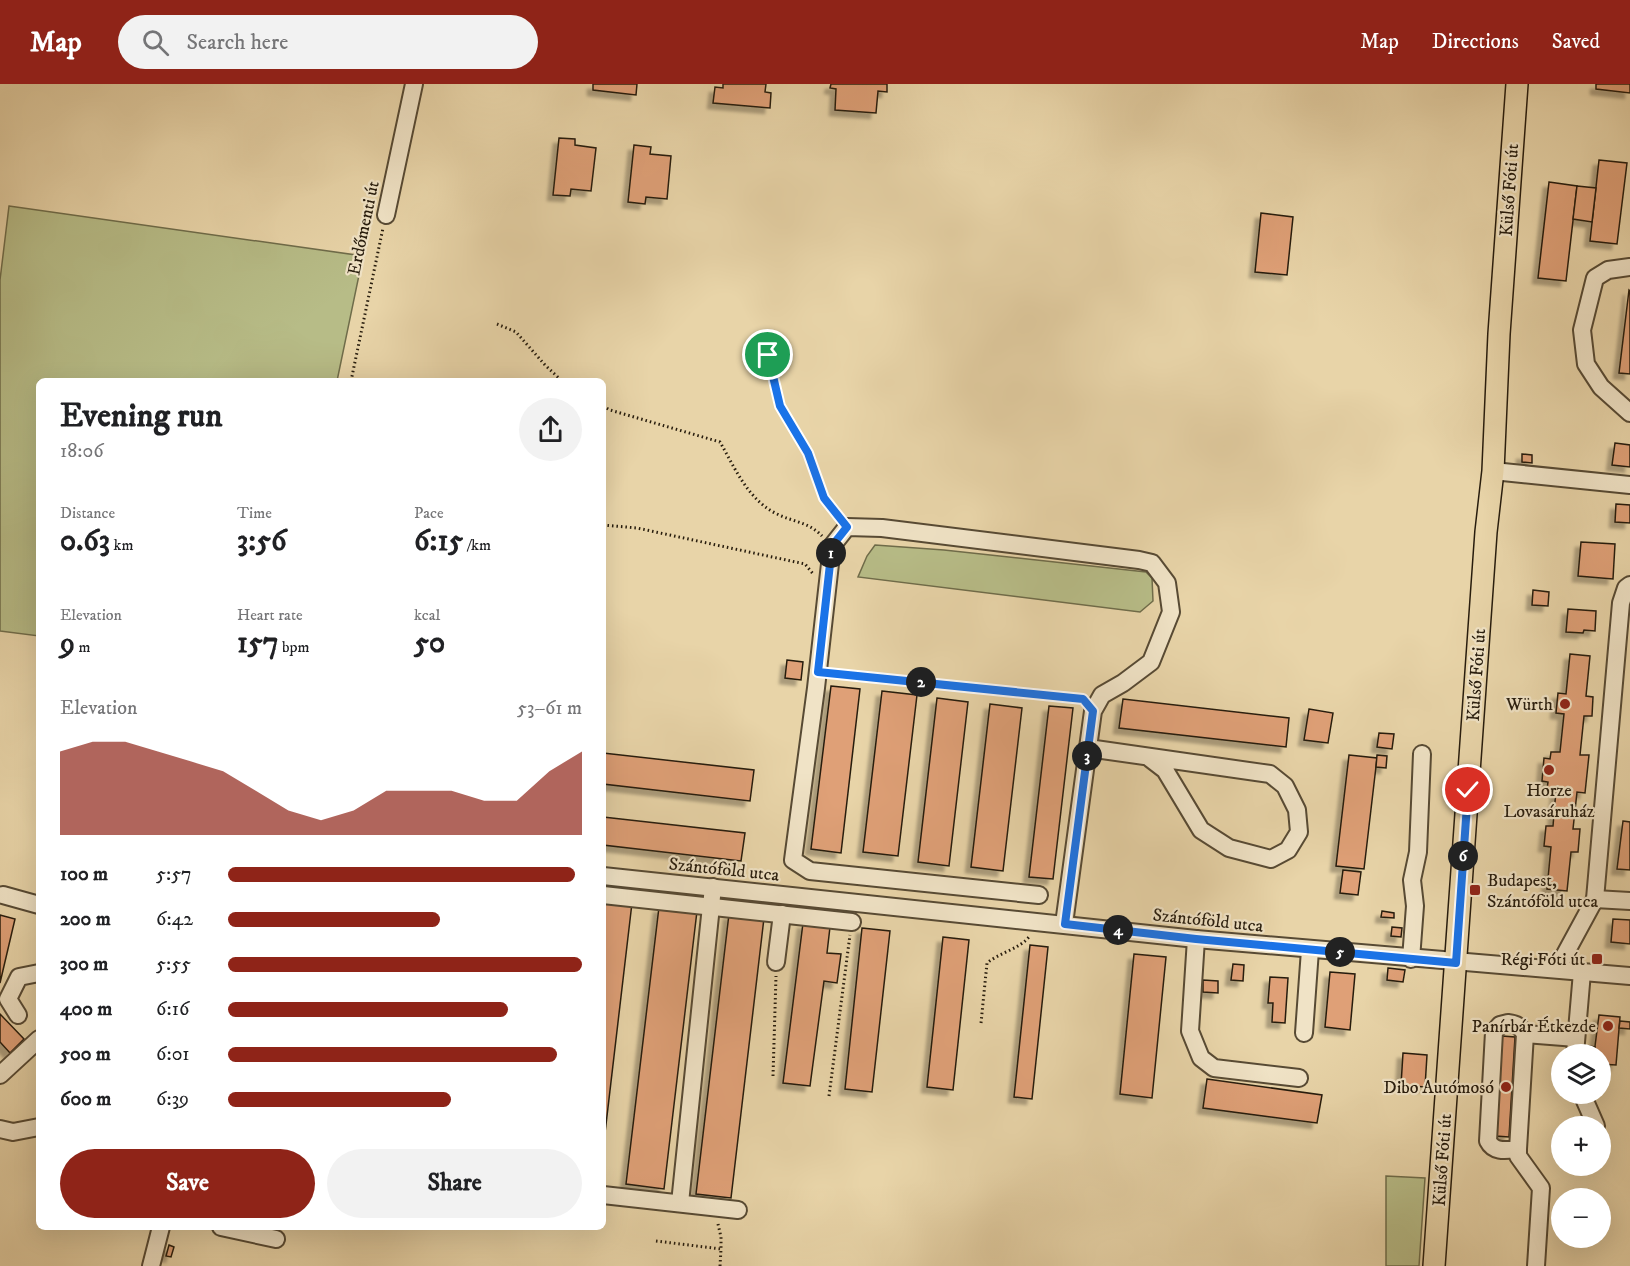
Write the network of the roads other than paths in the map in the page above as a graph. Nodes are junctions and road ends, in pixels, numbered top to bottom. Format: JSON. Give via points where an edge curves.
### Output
{"nodes":[{"id":1,"x":414,"y":84,"type":"edge"},
{"id":2,"x":1517,"y":84,"type":"edge"},
{"id":3,"x":386,"y":215,"type":"road end"},
{"id":4,"x":1630,"y":267,"type":"edge"},
{"id":5,"x":1630,"y":413,"type":"edge"},
{"id":6,"x":1493,"y":471,"type":"junction"},
{"id":7,"x":1630,"y":485,"type":"edge"},
{"id":8,"x":1630,"y":585,"type":"edge"},
{"id":9,"x":1088,"y":748,"type":"junction"},
{"id":10,"x":1422,"y":754,"type":"dead end"},
{"id":11,"x":1148,"y":757,"type":"junction"},
{"id":12,"x":606,"y":876,"type":"edge"},
{"id":13,"x":713,"y":887,"type":"junction"},
{"id":14,"x":606,"y":895,"type":"edge"},
{"id":15,"x":1039,"y":895,"type":"dead end"},
{"id":16,"x":3,"y":896,"type":"dead end"},
{"id":17,"x":1595,"y":899,"type":"junction"},
{"id":18,"x":1630,"y":901,"type":"edge"},
{"id":19,"x":36,"y":904,"type":"edge"},
{"id":20,"x":712,"y":907,"type":"junction"},
{"id":21,"x":782,"y":914,"type":"junction"},
{"id":22,"x":852,"y":922,"type":"road end"},
{"id":23,"x":1065,"y":924,"type":"junction"},
{"id":24,"x":1196,"y":939,"type":"junction"},
{"id":25,"x":1310,"y":950,"type":"junction"},
{"id":26,"x":1411,"y":959,"type":"junction"},
{"id":27,"x":776,"y":962,"type":"road end"},
{"id":28,"x":1456,"y":963,"type":"junction"},
{"id":29,"x":1557,"y":969,"type":"junction"},
{"id":30,"x":1582,"y":972,"type":"junction"},
{"id":31,"x":36,"y":974,"type":"edge"},
{"id":32,"x":1630,"y":976,"type":"edge"},
{"id":33,"x":18,"y":1015,"type":"dead end"},
{"id":34,"x":1304,"y":1033,"type":"dead end"},
{"id":35,"x":1525,"y":1034,"type":"junction"},
{"id":36,"x":36,"y":1042,"type":"edge"},
{"id":37,"x":1567,"y":1044,"type":"edge"},
{"id":38,"x":1575,"y":1044,"type":"edge"},
{"id":39,"x":0,"y":1075,"type":"edge"},
{"id":40,"x":1299,"y":1078,"type":"dead end"},
{"id":41,"x":36,"y":1128,"type":"edge"},
{"id":42,"x":0,"y":1130,"type":"edge"},
{"id":43,"x":1518,"y":1149,"type":"junction"},
{"id":44,"x":606,"y":1195,"type":"edge"},
{"id":45,"x":680,"y":1203,"type":"junction"},
{"id":46,"x":738,"y":1210,"type":"dead end"},
{"id":47,"x":159,"y":1230,"type":"edge"},
{"id":48,"x":235,"y":1230,"type":"edge"},
{"id":49,"x":276,"y":1239,"type":"dead end"},
{"id":50,"x":152,"y":1263,"type":"edge"},
{"id":51,"x":1434,"y":1266,"type":"edge"},
{"id":52,"x":1536,"y":1266,"type":"edge"}],
"edges":[{"from":1,"to":3,"type":"street","name":"Erdőmenti út"},
{"from":2,"to":6,"type":"main road","name":"Külső Fóti út"},
{"from":4,"to":5,"type":"street","via":[[1608,270],[1595,278],[1582,330],[1586,364],[1601,387]]},
{"from":6,"to":7,"type":"street"},
{"from":6,"to":28,"type":"main road","name":"Külső Fóti út"},
{"from":8,"to":17,"type":"street","via":[[1621,603]]},
{"from":9,"to":11,"type":"street"},
{"from":9,"to":15,"type":"street","via":[[1093,711],[1102,695],[1151,662],[1171,612],[1167,583],[1152,563],[882,528],[847,527],[832,546],[794,860],[810,871]]},
{"from":9,"to":23,"type":"street"},
{"from":10,"to":26,"type":"street","via":[[1418,852],[1412,880],[1415,906]]},
{"from":11,"to":11,"type":"street","via":[[1270,774],[1285,786],[1298,810],[1299,832],[1288,850],[1271,859],[1229,848],[1201,830],[1165,770]]},
{"from":12,"to":13,"type":"street","name":"Szántóföld utca"},
{"from":13,"to":20,"type":"street"},
{"from":13,"to":23,"type":"street","name":"Szántóföld utca"},
{"from":14,"to":20,"type":"street"},
{"from":16,"to":19,"type":"street"},
{"from":17,"to":18,"type":"street"},
{"from":17,"to":29,"type":"street"},
{"from":20,"to":21,"type":"street"},
{"from":20,"to":45,"type":"street"},
{"from":21,"to":22,"type":"street"},
{"from":21,"to":27,"type":"street"},
{"from":23,"to":24,"type":"street","name":"Szántóföld utca"},
{"from":24,"to":25,"type":"street","name":"Szántóföld utca"},
{"from":24,"to":40,"type":"street","via":[[1190,1031],[1201,1058],[1214,1068]]},
{"from":25,"to":26,"type":"street","name":"Szántóföld utca"},
{"from":25,"to":34,"type":"street"},
{"from":26,"to":28,"type":"street","name":"Szántóföld utca"},
{"from":28,"to":29,"type":"street","name":"Szántóföld utca"},
{"from":28,"to":51,"type":"main road","name":"Külső Fóti út"},
{"from":29,"to":30,"type":"street","name":"Szántóföld utca"},
{"from":30,"to":32,"type":"street","name":"Szántóföld utca"},
{"from":30,"to":38,"type":"street"},
{"from":31,"to":33,"type":"street","via":[[19,977],[8,999]]},
{"from":35,"to":37,"type":"street"},
{"from":35,"to":43,"type":"street"},
{"from":35,"to":43,"type":"street","via":[[1522,1028],[1508,1023],[1494,1032],[1488,1141],[1496,1150]]},
{"from":36,"to":39,"type":"street"},
{"from":41,"to":42,"type":"street"},
{"from":43,"to":52,"type":"street","via":[[1518,1156],[1541,1188]]},
{"from":44,"to":45,"type":"street"},
{"from":45,"to":46,"type":"street"},
{"from":47,"to":50,"type":"street"},
{"from":48,"to":49,"type":"street"}]}
